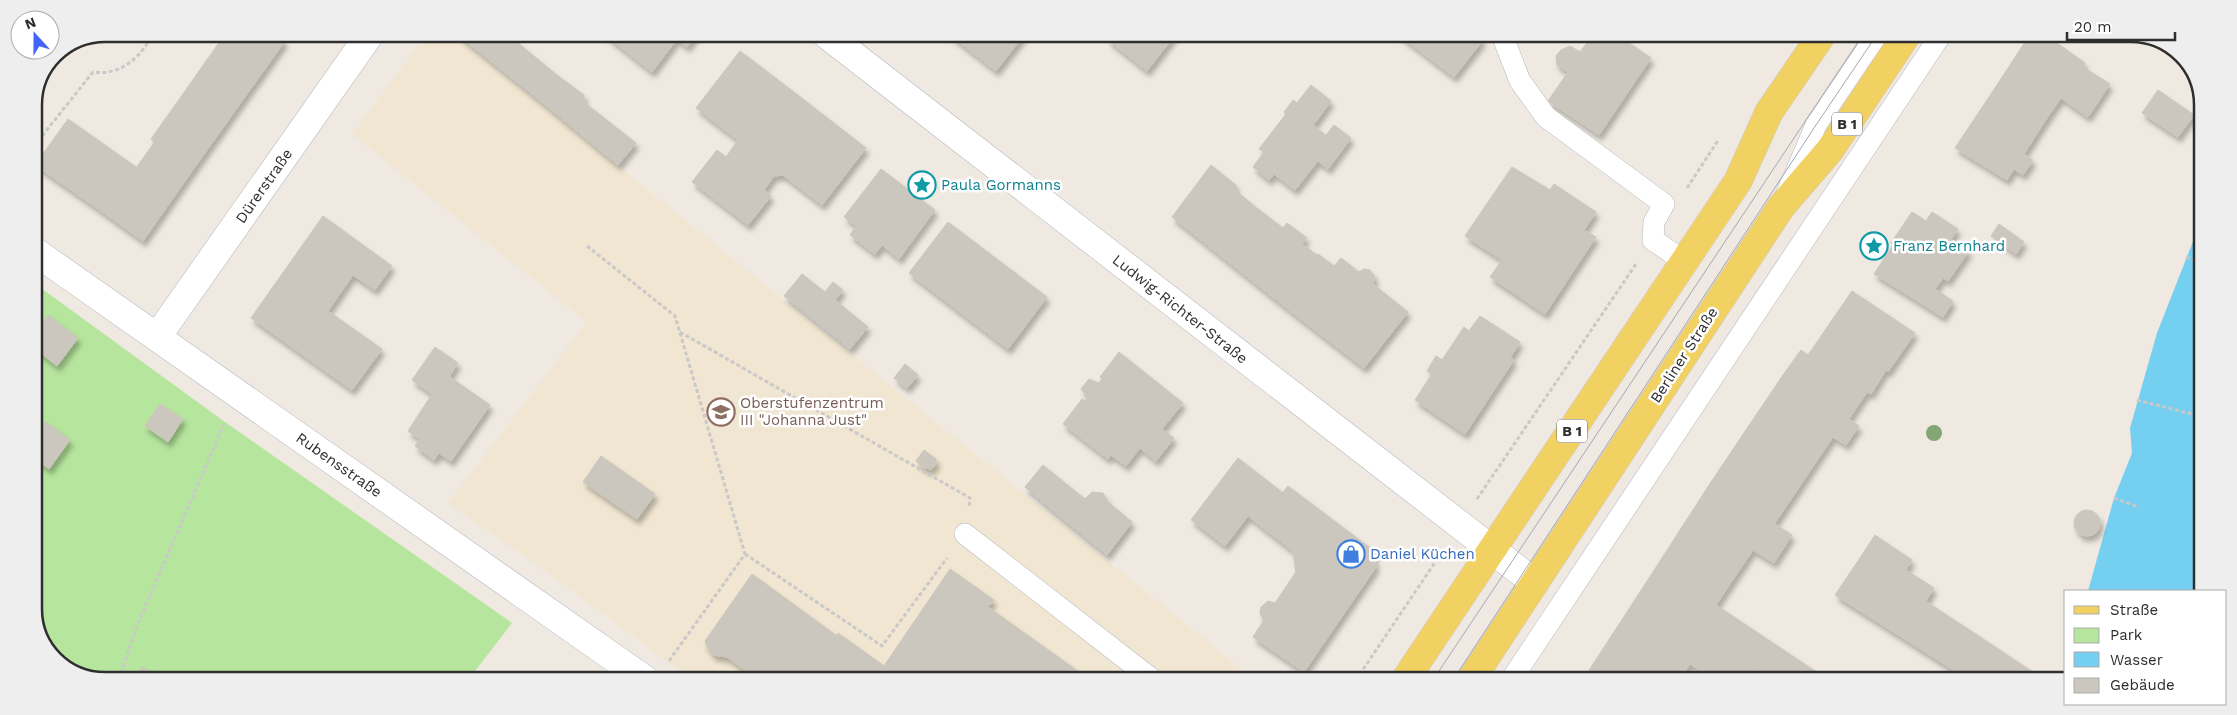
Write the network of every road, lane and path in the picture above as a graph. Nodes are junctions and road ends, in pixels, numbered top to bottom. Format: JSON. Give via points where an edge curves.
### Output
{"nodes":[{"id":1,"x":148,"y":42,"type":"edge"},
{"id":2,"x":364,"y":42,"type":"edge"},
{"id":3,"x":836,"y":42,"type":"edge"},
{"id":4,"x":1504,"y":42,"type":"edge"},
{"id":5,"x":1817,"y":42,"type":"edge"},
{"id":6,"x":1872,"y":42,"type":"edge"},
{"id":7,"x":1902,"y":42,"type":"edge"},
{"id":8,"x":1936,"y":42,"type":"edge"},
{"id":9,"x":42,"y":136,"type":"edge"},
{"id":10,"x":1720,"y":137,"type":"dead end"},
{"id":11,"x":1683,"y":194,"type":"dead end"},
{"id":12,"x":1781,"y":207,"type":"junction"},
{"id":13,"x":1652,"y":240,"type":"junction"},
{"id":14,"x":587,"y":246,"type":"dead end"},
{"id":15,"x":2186,"y":256,"type":"dead end"},
{"id":16,"x":42,"y":258,"type":"edge"},
{"id":17,"x":2194,"y":260,"type":"edge"},
{"id":18,"x":1685,"y":262,"type":"junction"},
{"id":19,"x":680,"y":332,"type":"junction"},
{"id":20,"x":157,"y":337,"type":"junction"},
{"id":21,"x":2137,"y":400,"type":"dead end"},
{"id":22,"x":2194,"y":414,"type":"edge"},
{"id":23,"x":225,"y":422,"type":"dead end"},
{"id":24,"x":2114,"y":498,"type":"dead end"},
{"id":25,"x":2139,"y":507,"type":"dead end"},
{"id":26,"x":1459,"y":526,"type":"junction"},
{"id":27,"x":964,"y":534,"type":"junction"},
{"id":28,"x":1492,"y":552,"type":"junction"},
{"id":29,"x":745,"y":554,"type":"junction"},
{"id":30,"x":1535,"y":583,"type":"junction"},
{"id":31,"x":667,"y":664,"type":"dead end"},
{"id":32,"x":121,"y":672,"type":"edge"},
{"id":33,"x":634,"y":672,"type":"edge"},
{"id":34,"x":1143,"y":672,"type":"edge"},
{"id":35,"x":1361,"y":672,"type":"edge"},
{"id":36,"x":1410,"y":672,"type":"edge"},
{"id":37,"x":1477,"y":672,"type":"edge"},
{"id":38,"x":1516,"y":672,"type":"edge"}],
"edges":[{"from":1,"to":9,"type":"path","via":[[131,63],[101,73],[93,72]]},
{"from":2,"to":20,"type":"street","name":"Dürerstraße"},
{"from":3,"to":26,"type":"street","name":"Ludwig-Richter-Straße"},
{"from":4,"to":13,"type":"lane","via":[[1520,81],[1546,117],[1664,204],[1654,222]]},
{"from":5,"to":18,"type":"main road","number":"B 1","via":[[1769,112],[1738,181]]},
{"from":6,"to":12,"type":"lane","via":[[1816,124]]},
{"from":7,"to":12,"type":"main road","name":"Berliner Straße","number":"B 1","via":[[1830,150]]},
{"from":8,"to":38,"type":"lane"},
{"from":10,"to":11,"type":"path"},
{"from":12,"to":30,"type":"main road","name":"Berliner Straße","number":"B 1"},
{"from":13,"to":18,"type":"lane"},
{"from":13,"to":26,"type":"path"},
{"from":14,"to":19,"type":"path","via":[[675,316]]},
{"from":15,"to":17,"type":"path"},
{"from":16,"to":20,"type":"street","name":"Rubensstraße"},
{"from":18,"to":28,"type":"main road","number":"B 1"},
{"from":19,"to":27,"type":"path","via":[[970,498]]},
{"from":19,"to":29,"type":"path"},
{"from":20,"to":33,"type":"street","name":"Rubensstraße"},
{"from":21,"to":22,"type":"path"},
{"from":23,"to":32,"type":"path","via":[[137,626]]},
{"from":24,"to":25,"type":"path"},
{"from":26,"to":28,"type":"street","name":"Ludwig-Richter-Straße"},
{"from":26,"to":35,"type":"path"},
{"from":27,"to":29,"type":"path","via":[[882,646]]},
{"from":27,"to":34,"type":"lane"},
{"from":28,"to":30,"type":"street","name":"Ludwig-Richter-Straße"},
{"from":28,"to":36,"type":"main road","number":"B 1"},
{"from":29,"to":31,"type":"path"},
{"from":30,"to":37,"type":"main road","name":"Berliner Straße","number":"B 1"}]}
